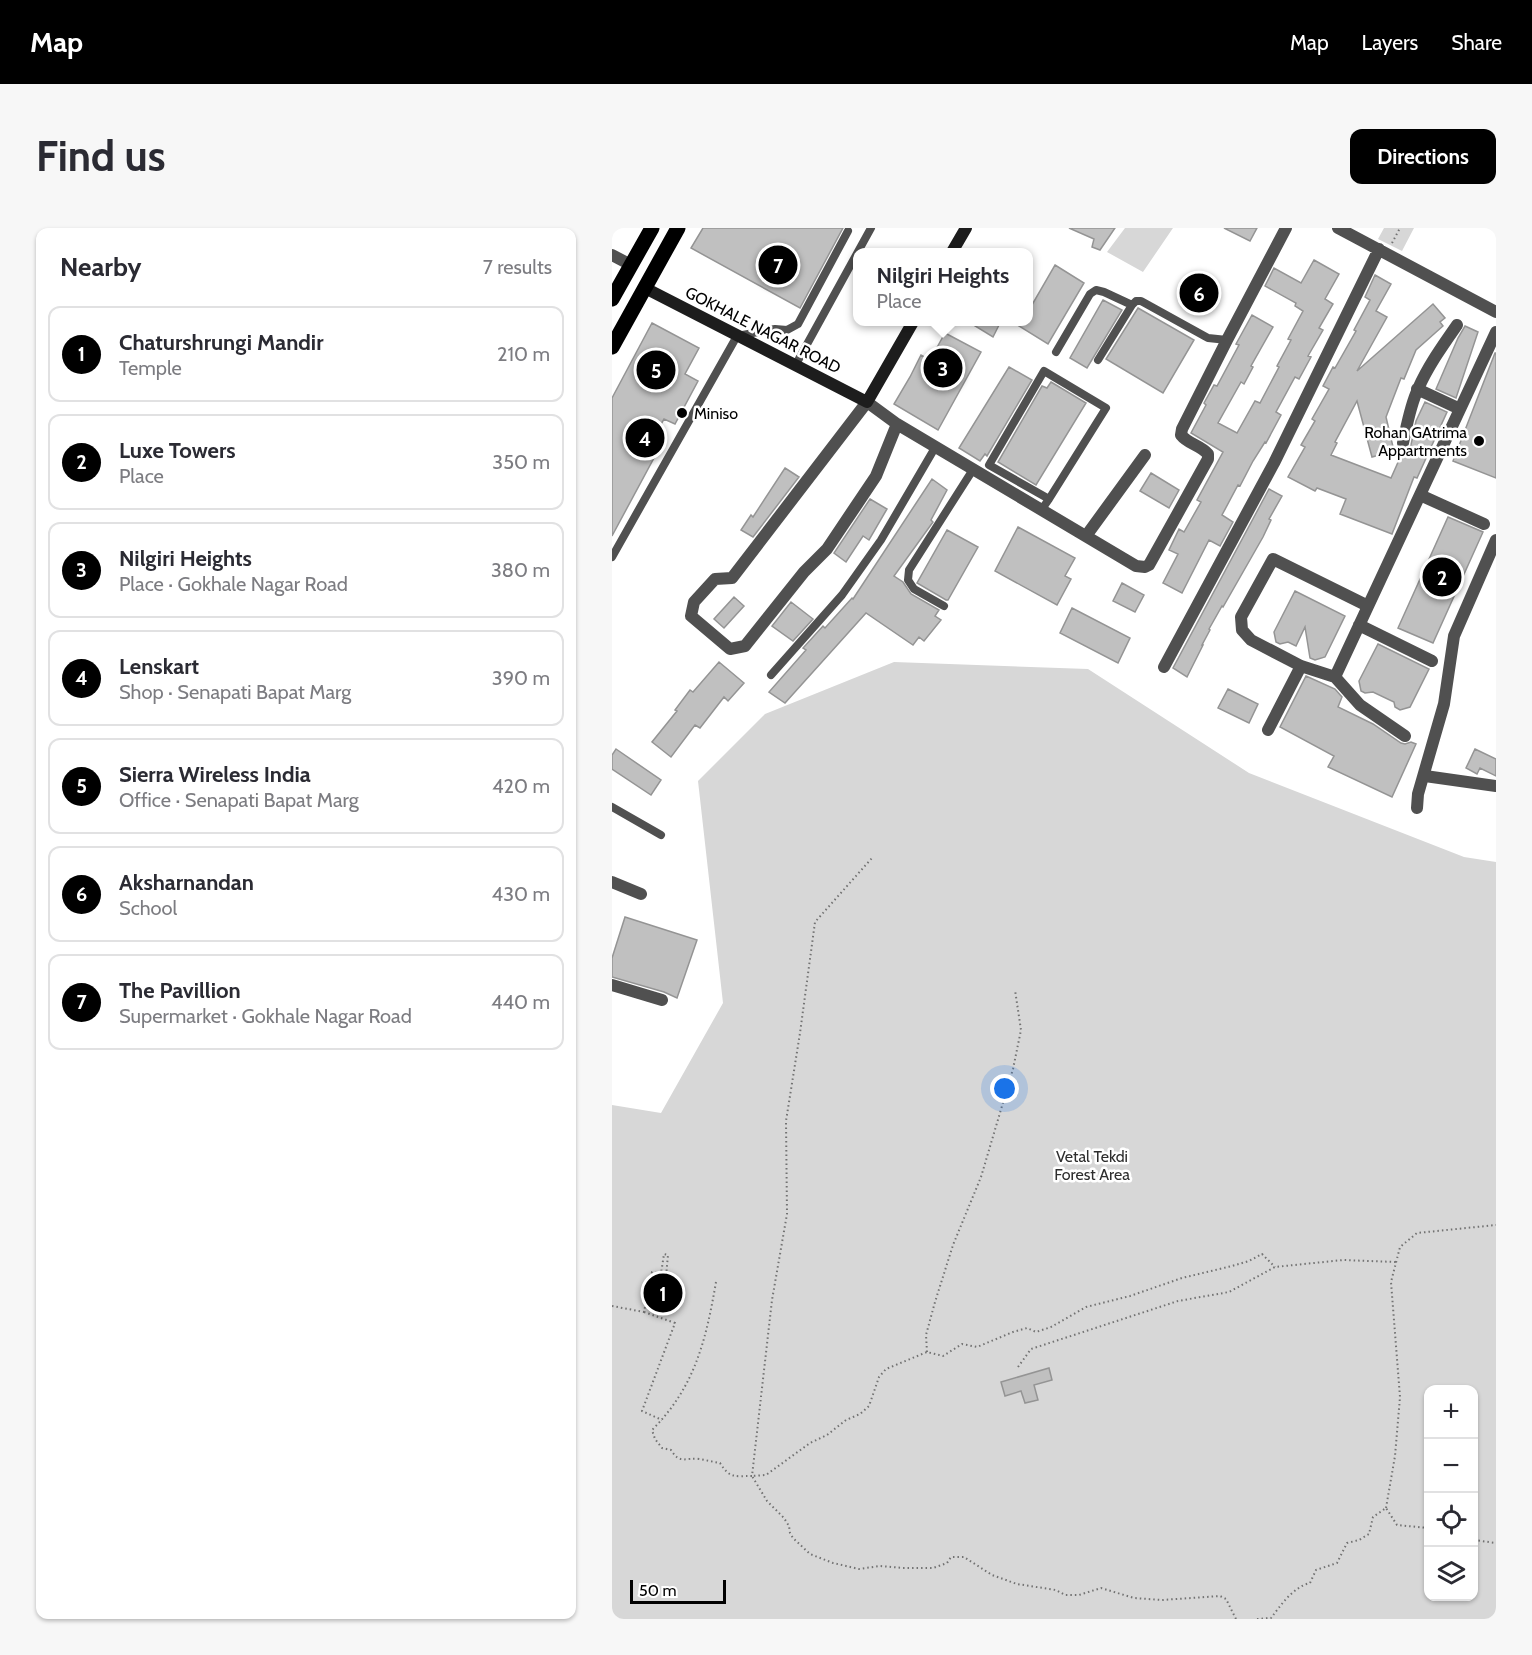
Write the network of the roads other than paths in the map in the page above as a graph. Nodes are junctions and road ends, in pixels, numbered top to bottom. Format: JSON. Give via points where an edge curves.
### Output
{"nodes":[{"id":1,"x":652,"y":228,"type":"edge"},
{"id":2,"x":678,"y":228,"type":"edge"},
{"id":3,"x":871,"y":228,"type":"edge"},
{"id":4,"x":966,"y":228,"type":"edge"},
{"id":5,"x":1286,"y":228,"type":"edge"},
{"id":6,"x":1338,"y":228,"type":"edge"},
{"id":7,"x":848,"y":231,"type":"dead end"},
{"id":8,"x":860,"y":248,"type":"edge"},
{"id":9,"x":954,"y":248,"type":"edge"},
{"id":10,"x":1382,"y":251,"type":"junction"},
{"id":11,"x":612,"y":255,"type":"edge"},
{"id":12,"x":853,"y":261,"type":"edge"},
{"id":13,"x":631,"y":265,"type":"junction"},
{"id":14,"x":645,"y":288,"type":"junction"},
{"id":15,"x":612,"y":299,"type":"edge"},
{"id":16,"x":1132,"y":305,"type":"junction"},
{"id":17,"x":1496,"y":312,"type":"edge"},
{"id":18,"x":1457,"y":325,"type":"dead end"},
{"id":19,"x":910,"y":326,"type":"edge"},
{"id":20,"x":1496,"y":332,"type":"edge"},
{"id":21,"x":737,"y":336,"type":"junction"},
{"id":22,"x":1227,"y":340,"type":"junction"},
{"id":23,"x":612,"y":347,"type":"edge"},
{"id":24,"x":1056,"y":352,"type":"dead end"},
{"id":25,"x":1098,"y":360,"type":"dead end"},
{"id":26,"x":795,"y":366,"type":"junction"},
{"id":27,"x":1417,"y":389,"type":"junction"},
{"id":28,"x":867,"y":402,"type":"junction"},
{"id":29,"x":1460,"y":409,"type":"junction"},
{"id":30,"x":897,"y":424,"type":"junction"},
{"id":31,"x":1403,"y":443,"type":"dead end"},
{"id":32,"x":936,"y":446,"type":"junction"},
{"id":33,"x":1145,"y":455,"type":"dead end"},
{"id":34,"x":974,"y":468,"type":"junction"},
{"id":35,"x":1420,"y":495,"type":"junction"},
{"id":36,"x":1045,"y":504,"type":"junction"},
{"id":37,"x":1484,"y":524,"type":"dead end"},
{"id":38,"x":1086,"y":536,"type":"junction"},
{"id":39,"x":1496,"y":540,"type":"edge"},
{"id":40,"x":612,"y":557,"type":"edge"},
{"id":41,"x":944,"y":606,"type":"dead end"},
{"id":42,"x":1368,"y":606,"type":"junction"},
{"id":43,"x":1359,"y":625,"type":"junction"},
{"id":44,"x":1432,"y":661,"type":"dead end"},
{"id":45,"x":1301,"y":666,"type":"junction"},
{"id":46,"x":1164,"y":667,"type":"dead end"},
{"id":47,"x":771,"y":675,"type":"dead end"},
{"id":48,"x":1335,"y":677,"type":"junction"},
{"id":49,"x":1268,"y":730,"type":"dead end"},
{"id":50,"x":1405,"y":736,"type":"dead end"},
{"id":51,"x":1425,"y":776,"type":"junction"},
{"id":52,"x":1496,"y":786,"type":"edge"},
{"id":53,"x":612,"y":807,"type":"edge"},
{"id":54,"x":1417,"y":808,"type":"dead end"},
{"id":55,"x":661,"y":835,"type":"dead end"},
{"id":56,"x":612,"y":882,"type":"edge"},
{"id":57,"x":641,"y":894,"type":"dead end"},
{"id":58,"x":612,"y":986,"type":"edge"},
{"id":59,"x":662,"y":1000,"type":"dead end"}],
"edges":[{"from":1,"to":13,"type":"main road"},
{"from":2,"to":14,"type":"main road"},
{"from":3,"to":8,"type":"lane"},
{"from":4,"to":9,"type":"street"},
{"from":5,"to":22,"type":"street"},
{"from":6,"to":10,"type":"street"},
{"from":7,"to":21,"type":"lane","via":[[798,324],[787,330]]},
{"from":10,"to":17,"type":"street"},
{"from":10,"to":46,"type":"street"},
{"from":11,"to":13,"type":"street"},
{"from":12,"to":26,"type":"lane"},
{"from":13,"to":15,"type":"main road"},
{"from":14,"to":21,"type":"street","name":"GOKHALE NAGAR ROAD"},
{"from":14,"to":23,"type":"main road"},
{"from":16,"to":22,"type":"lane","via":[[1141,301],[1208,338]]},
{"from":16,"to":24,"type":"lane","via":[[1096,290]]},
{"from":16,"to":25,"type":"lane"},
{"from":18,"to":27,"type":"street"},
{"from":19,"to":28,"type":"street"},
{"from":20,"to":29,"type":"street"},
{"from":21,"to":26,"type":"street","name":"GOKHALE NAGAR ROAD"},
{"from":21,"to":40,"type":"lane"},
{"from":22,"to":38,"type":"street","via":[[1182,429],[1185,439],[1204,449],[1208,459],[1149,565],[1136,566]]},
{"from":26,"to":28,"type":"street","name":"GOKHALE NAGAR ROAD"},
{"from":27,"to":29,"type":"street"},
{"from":27,"to":31,"type":"street"},
{"from":28,"to":30,"type":"street"},
{"from":28,"to":30,"type":"street","via":[[732,578],[715,579],[694,602],[691,616],[730,649],[745,646],[827,549],[876,476]]},
{"from":29,"to":35,"type":"street"},
{"from":30,"to":32,"type":"street"},
{"from":32,"to":34,"type":"street"},
{"from":32,"to":47,"type":"lane","via":[[881,540],[842,595]]},
{"from":33,"to":38,"type":"street"},
{"from":34,"to":36,"type":"street"},
{"from":34,"to":41,"type":"lane","via":[[909,570],[908,580],[914,589]]},
{"from":35,"to":37,"type":"street"},
{"from":35,"to":42,"type":"street"},
{"from":36,"to":36,"type":"lane","via":[[989,465],[1044,371],[1106,408]]},
{"from":36,"to":38,"type":"street"},
{"from":39,"to":51,"type":"street","via":[[1454,636],[1444,704]]},
{"from":42,"to":43,"type":"street"},
{"from":42,"to":45,"type":"street","via":[[1273,560],[1241,617],[1242,630],[1251,640]]},
{"from":43,"to":44,"type":"street"},
{"from":43,"to":48,"type":"street"},
{"from":45,"to":48,"type":"street"},
{"from":45,"to":49,"type":"street"},
{"from":48,"to":50,"type":"street","via":[[1360,705]]},
{"from":51,"to":52,"type":"street"},
{"from":51,"to":54,"type":"street"},
{"from":53,"to":55,"type":"lane"},
{"from":56,"to":57,"type":"street"},
{"from":58,"to":59,"type":"street"}]}
